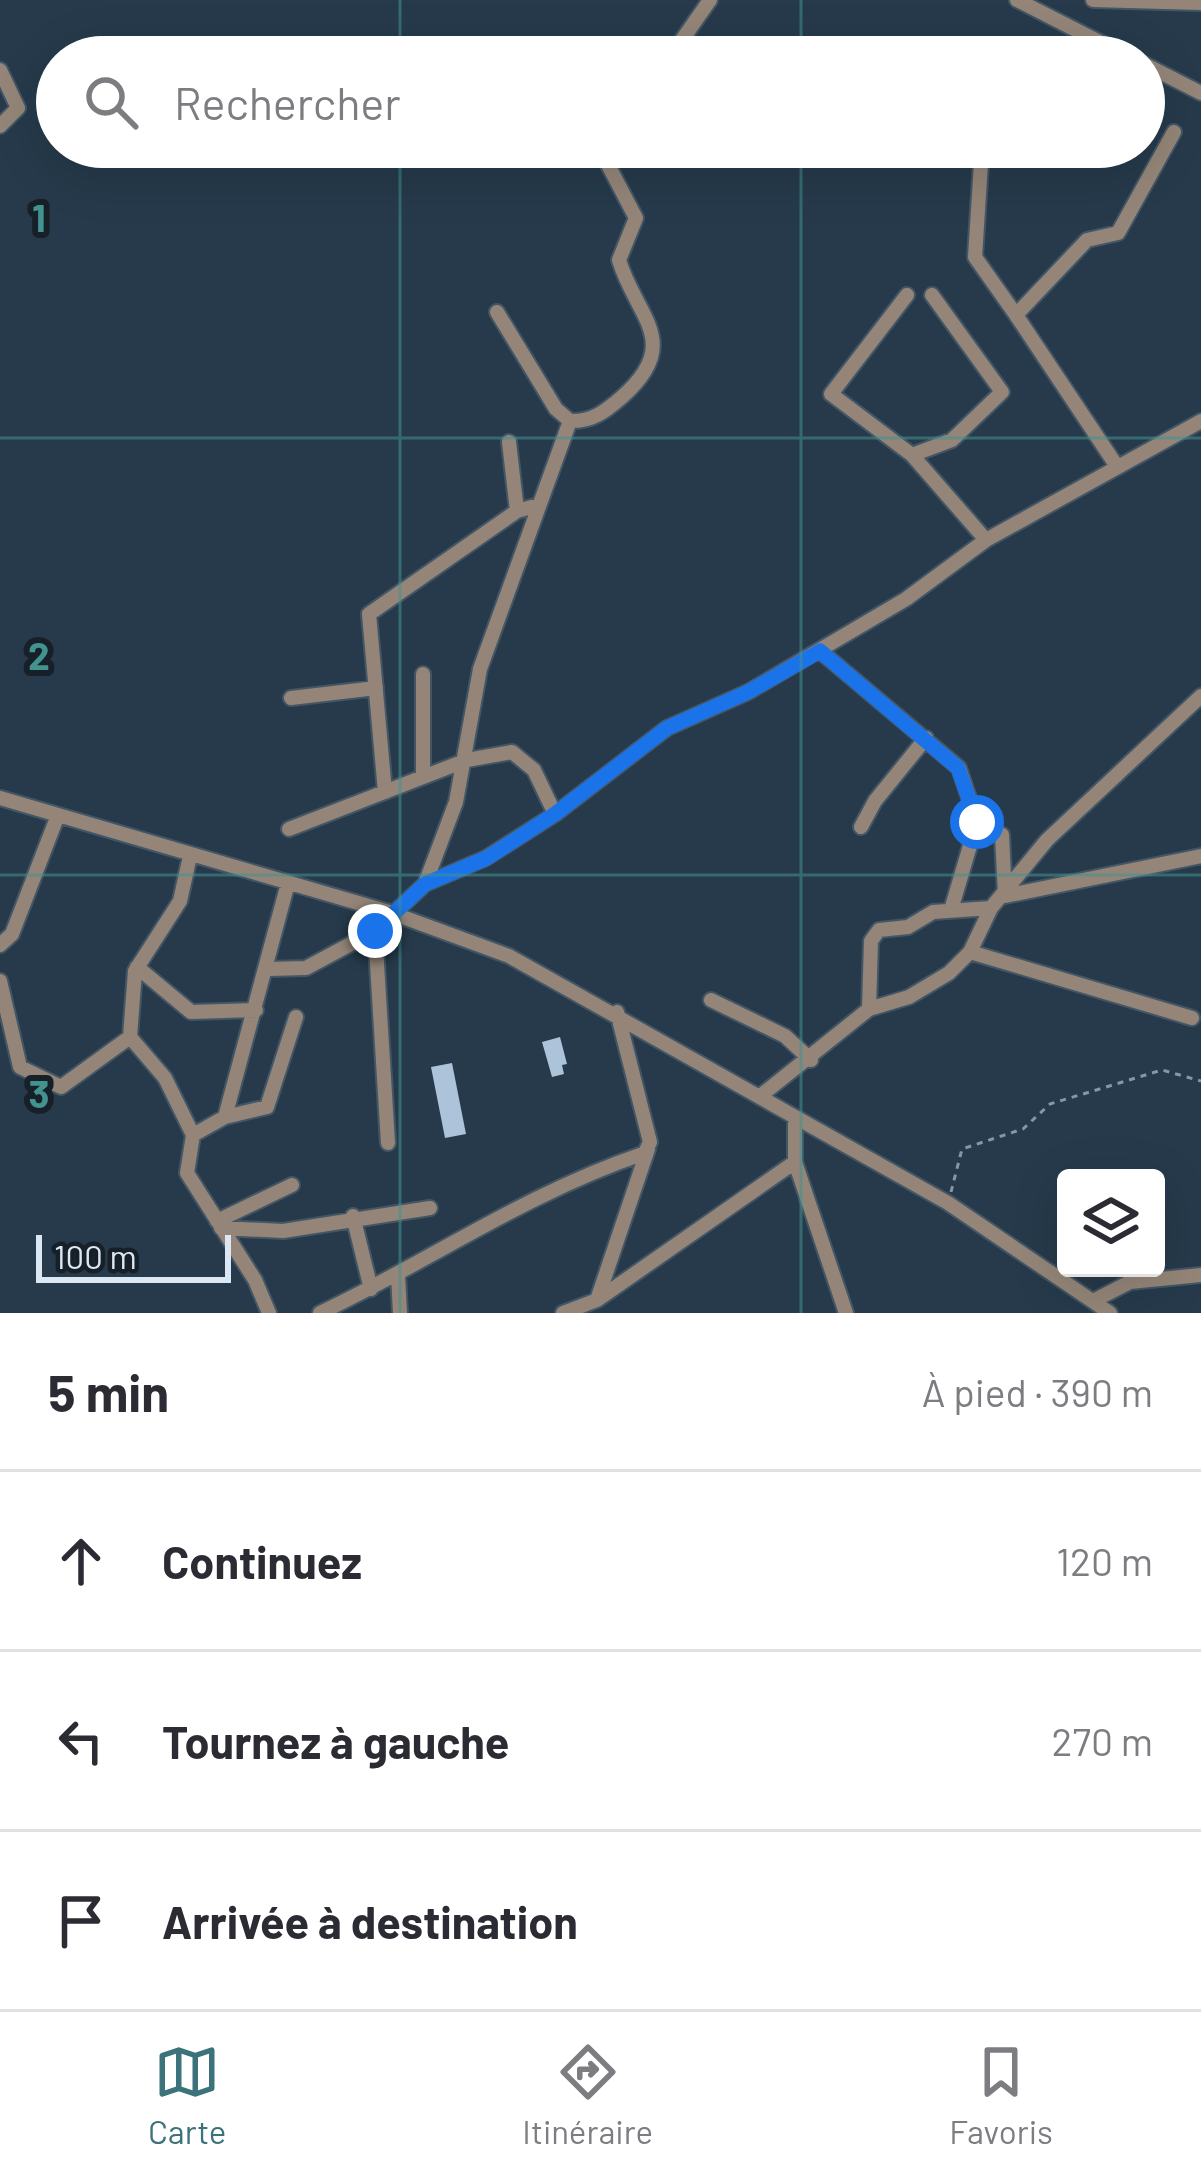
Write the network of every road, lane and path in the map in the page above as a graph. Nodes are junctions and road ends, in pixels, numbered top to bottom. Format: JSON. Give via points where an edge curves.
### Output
{"nodes":[{"id":1,"x":710,"y":0,"type":"edge"},
{"id":2,"x":1017,"y":0,"type":"edge"},
{"id":3,"x":1101,"y":0,"type":"edge"},
{"id":4,"x":1173,"y":2,"type":"edge"},
{"id":5,"x":1201,"y":3,"type":"edge"},
{"id":6,"x":685,"y":36,"type":"edge"},
{"id":7,"x":1084,"y":36,"type":"edge"},
{"id":8,"x":0,"y":70,"type":"edge"},
{"id":9,"x":1165,"y":75,"type":"edge"},
{"id":10,"x":1201,"y":93,"type":"edge"},
{"id":11,"x":0,"y":126,"type":"edge"},
{"id":12,"x":1174,"y":132,"type":"dead end"},
{"id":13,"x":1165,"y":148,"type":"edge"},
{"id":14,"x":609,"y":168,"type":"edge"},
{"id":15,"x":981,"y":168,"type":"edge"},
{"id":16,"x":1154,"y":168,"type":"edge"},
{"id":17,"x":907,"y":295,"type":"dead end"},
{"id":18,"x":932,"y":295,"type":"dead end"},
{"id":19,"x":497,"y":312,"type":"dead end"},
{"id":20,"x":1016,"y":315,"type":"junction"},
{"id":21,"x":570,"y":421,"type":"junction"},
{"id":22,"x":1201,"y":421,"type":"edge"},
{"id":23,"x":509,"y":442,"type":"dead end"},
{"id":24,"x":913,"y":455,"type":"junction"},
{"id":25,"x":1116,"y":464,"type":"junction"},
{"id":26,"x":539,"y":505,"type":"junction"},
{"id":27,"x":517,"y":511,"type":"junction"},
{"id":28,"x":986,"y":540,"type":"junction"},
{"id":29,"x":820,"y":651,"type":"junction"},
{"id":30,"x":423,"y":674,"type":"dead end"},
{"id":31,"x":376,"y":688,"type":"junction"},
{"id":32,"x":1201,"y":696,"type":"edge"},
{"id":33,"x":291,"y":698,"type":"dead end"},
{"id":34,"x":926,"y":738,"type":"junction"},
{"id":35,"x":467,"y":760,"type":"junction"},
{"id":36,"x":423,"y":776,"type":"junction"},
{"id":37,"x":385,"y":792,"type":"junction"},
{"id":38,"x":0,"y":798,"type":"edge"},
{"id":39,"x":555,"y":814,"type":"junction"},
{"id":40,"x":58,"y":815,"type":"junction"},
{"id":41,"x":977,"y":822,"type":"junction"},
{"id":42,"x":861,"y":827,"type":"dead end"},
{"id":43,"x":289,"y":829,"type":"dead end"},
{"id":44,"x":190,"y":856,"type":"junction"},
{"id":45,"x":1201,"y":856,"type":"edge"},
{"id":46,"x":288,"y":883,"type":"junction"},
{"id":47,"x":425,"y":884,"type":"junction"},
{"id":48,"x":1005,"y":896,"type":"junction"},
{"id":49,"x":992,"y":908,"type":"junction"},
{"id":50,"x":951,"y":910,"type":"junction"},
{"id":51,"x":389,"y":912,"type":"junction"},
{"id":52,"x":375,"y":931,"type":"junction"},
{"id":53,"x":0,"y":945,"type":"edge"},
{"id":54,"x":970,"y":952,"type":"junction"},
{"id":55,"x":136,"y":968,"type":"junction"},
{"id":56,"x":268,"y":968,"type":"junction"},
{"id":57,"x":0,"y":981,"type":"edge"},
{"id":58,"x":711,"y":1000,"type":"dead end"},
{"id":59,"x":869,"y":1009,"type":"junction"},
{"id":60,"x":256,"y":1010,"type":"junction"},
{"id":61,"x":617,"y":1012,"type":"junction"},
{"id":62,"x":296,"y":1017,"type":"dead end"},
{"id":63,"x":1192,"y":1018,"type":"dead end"},
{"id":64,"x":130,"y":1037,"type":"junction"},
{"id":65,"x":20,"y":1057,"type":"junction"},
{"id":66,"x":0,"y":1059,"type":"edge"},
{"id":67,"x":811,"y":1060,"type":"junction"},
{"id":68,"x":1201,"y":1081,"type":"edge"},
{"id":69,"x":759,"y":1097,"type":"junction"},
{"id":70,"x":225,"y":1117,"type":"junction"},
{"id":71,"x":795,"y":1117,"type":"junction"},
{"id":72,"x":193,"y":1135,"type":"junction"},
{"id":73,"x":388,"y":1143,"type":"dead end"},
{"id":74,"x":649,"y":1149,"type":"junction"},
{"id":75,"x":795,"y":1162,"type":"junction"},
{"id":76,"x":292,"y":1185,"type":"dead end"},
{"id":77,"x":948,"y":1203,"type":"junction"},
{"id":78,"x":430,"y":1208,"type":"dead end"},
{"id":79,"x":353,"y":1216,"type":"junction"},
{"id":80,"x":219,"y":1225,"type":"junction"},
{"id":81,"x":398,"y":1275,"type":"junction"},
{"id":82,"x":1201,"y":1275,"type":"edge"},
{"id":83,"x":371,"y":1289,"type":"junction"},
{"id":84,"x":597,"y":1300,"type":"junction"},
{"id":85,"x":1093,"y":1301,"type":"junction"},
{"id":86,"x":269,"y":1313,"type":"edge"},
{"id":87,"x":320,"y":1313,"type":"edge"},
{"id":88,"x":400,"y":1313,"type":"edge"},
{"id":89,"x":563,"y":1313,"type":"edge"},
{"id":90,"x":846,"y":1313,"type":"edge"},
{"id":91,"x":1110,"y":1313,"type":"edge"}],
"edges":[{"from":1,"to":6,"type":"street"},
{"from":2,"to":7,"type":"street"},
{"from":3,"to":4,"type":"street"},
{"from":4,"to":5,"type":"street"},
{"from":8,"to":11,"type":"street","via":[[18,108]]},
{"from":9,"to":10,"type":"street"},
{"from":12,"to":13,"type":"street"},
{"from":14,"to":21,"type":"street","via":[[636,218],[619,260],[654,344],[634,387],[604,412]]},
{"from":15,"to":20,"type":"street","via":[[975,257]]},
{"from":16,"to":20,"type":"street","via":[[1118,233],[1087,240]]},
{"from":17,"to":24,"type":"street","via":[[831,394]]},
{"from":18,"to":24,"type":"street","via":[[1002,392],[952,440]]},
{"from":19,"to":21,"type":"street"},
{"from":20,"to":25,"type":"street"},
{"from":21,"to":26,"type":"street"},
{"from":22,"to":25,"type":"street"},
{"from":23,"to":27,"type":"street"},
{"from":24,"to":28,"type":"street"},
{"from":25,"to":28,"type":"street"},
{"from":26,"to":27,"type":"street"},
{"from":26,"to":35,"type":"street","via":[[477,680]]},
{"from":27,"to":31,"type":"street","via":[[372,610]]},
{"from":28,"to":29,"type":"street"},
{"from":29,"to":34,"type":"street"},
{"from":29,"to":39,"type":"street","via":[[667,728]]},
{"from":30,"to":36,"type":"street"},
{"from":31,"to":33,"type":"street"},
{"from":31,"to":37,"type":"street"},
{"from":32,"to":48,"type":"street","via":[[1047,840]]},
{"from":34,"to":41,"type":"street","via":[[958,768]]},
{"from":34,"to":42,"type":"street"},
{"from":35,"to":36,"type":"street"},
{"from":35,"to":39,"type":"street","via":[[523,757]]},
{"from":35,"to":47,"type":"street"},
{"from":36,"to":37,"type":"street"},
{"from":37,"to":43,"type":"street"},
{"from":38,"to":40,"type":"street"},
{"from":39,"to":47,"type":"street","via":[[487,858]]},
{"from":40,"to":44,"type":"street"},
{"from":40,"to":53,"type":"street","via":[[12,934]]},
{"from":41,"to":48,"type":"street","via":[[1002,835]]},
{"from":41,"to":50,"type":"street"},
{"from":44,"to":46,"type":"street"},
{"from":44,"to":55,"type":"street","via":[[180,901]]},
{"from":45,"to":48,"type":"street"},
{"from":46,"to":51,"type":"street"},
{"from":46,"to":56,"type":"street"},
{"from":47,"to":51,"type":"street"},
{"from":48,"to":49,"type":"street"},
{"from":49,"to":50,"type":"street"},
{"from":49,"to":54,"type":"street"},
{"from":50,"to":59,"type":"street","via":[[873,935]]},
{"from":51,"to":52,"type":"street"},
{"from":51,"to":61,"type":"street","via":[[509,956]]},
{"from":52,"to":56,"type":"street","via":[[306,968]]},
{"from":52,"to":73,"type":"street"},
{"from":54,"to":59,"type":"street","via":[[909,997]]},
{"from":54,"to":63,"type":"street"},
{"from":55,"to":60,"type":"street","via":[[191,1012]]},
{"from":55,"to":64,"type":"street"},
{"from":56,"to":60,"type":"street"},
{"from":57,"to":65,"type":"street"},
{"from":58,"to":67,"type":"street","via":[[785,1036]]},
{"from":59,"to":67,"type":"street"},
{"from":60,"to":70,"type":"street"},
{"from":61,"to":69,"type":"street"},
{"from":61,"to":74,"type":"street"},
{"from":62,"to":70,"type":"street","via":[[270,1102]]},
{"from":64,"to":65,"type":"street","via":[[66,1088],[21,1069]]},
{"from":64,"to":72,"type":"street","via":[[165,1078]]},
{"from":65,"to":66,"type":"street"},
{"from":67,"to":69,"type":"street"},
{"from":68,"to":77,"type":"path","via":[[1162,1070],[1050,1104],[1023,1129],[962,1149]]},
{"from":69,"to":71,"type":"street"},
{"from":70,"to":72,"type":"street"},
{"from":71,"to":75,"type":"street"},
{"from":71,"to":77,"type":"street"},
{"from":72,"to":80,"type":"street","via":[[187,1173]]},
{"from":74,"to":81,"type":"street","via":[[497,1214]]},
{"from":74,"to":84,"type":"street"},
{"from":75,"to":84,"type":"street"},
{"from":75,"to":90,"type":"street"},
{"from":76,"to":80,"type":"street"},
{"from":77,"to":85,"type":"street"},
{"from":78,"to":79,"type":"street"},
{"from":79,"to":80,"type":"street","via":[[283,1231]]},
{"from":79,"to":83,"type":"street"},
{"from":80,"to":86,"type":"street"},
{"from":81,"to":83,"type":"street"},
{"from":81,"to":88,"type":"street"},
{"from":82,"to":85,"type":"street","via":[[1130,1282]]},
{"from":83,"to":87,"type":"street"},
{"from":84,"to":89,"type":"street"},
{"from":85,"to":91,"type":"street"}]}
